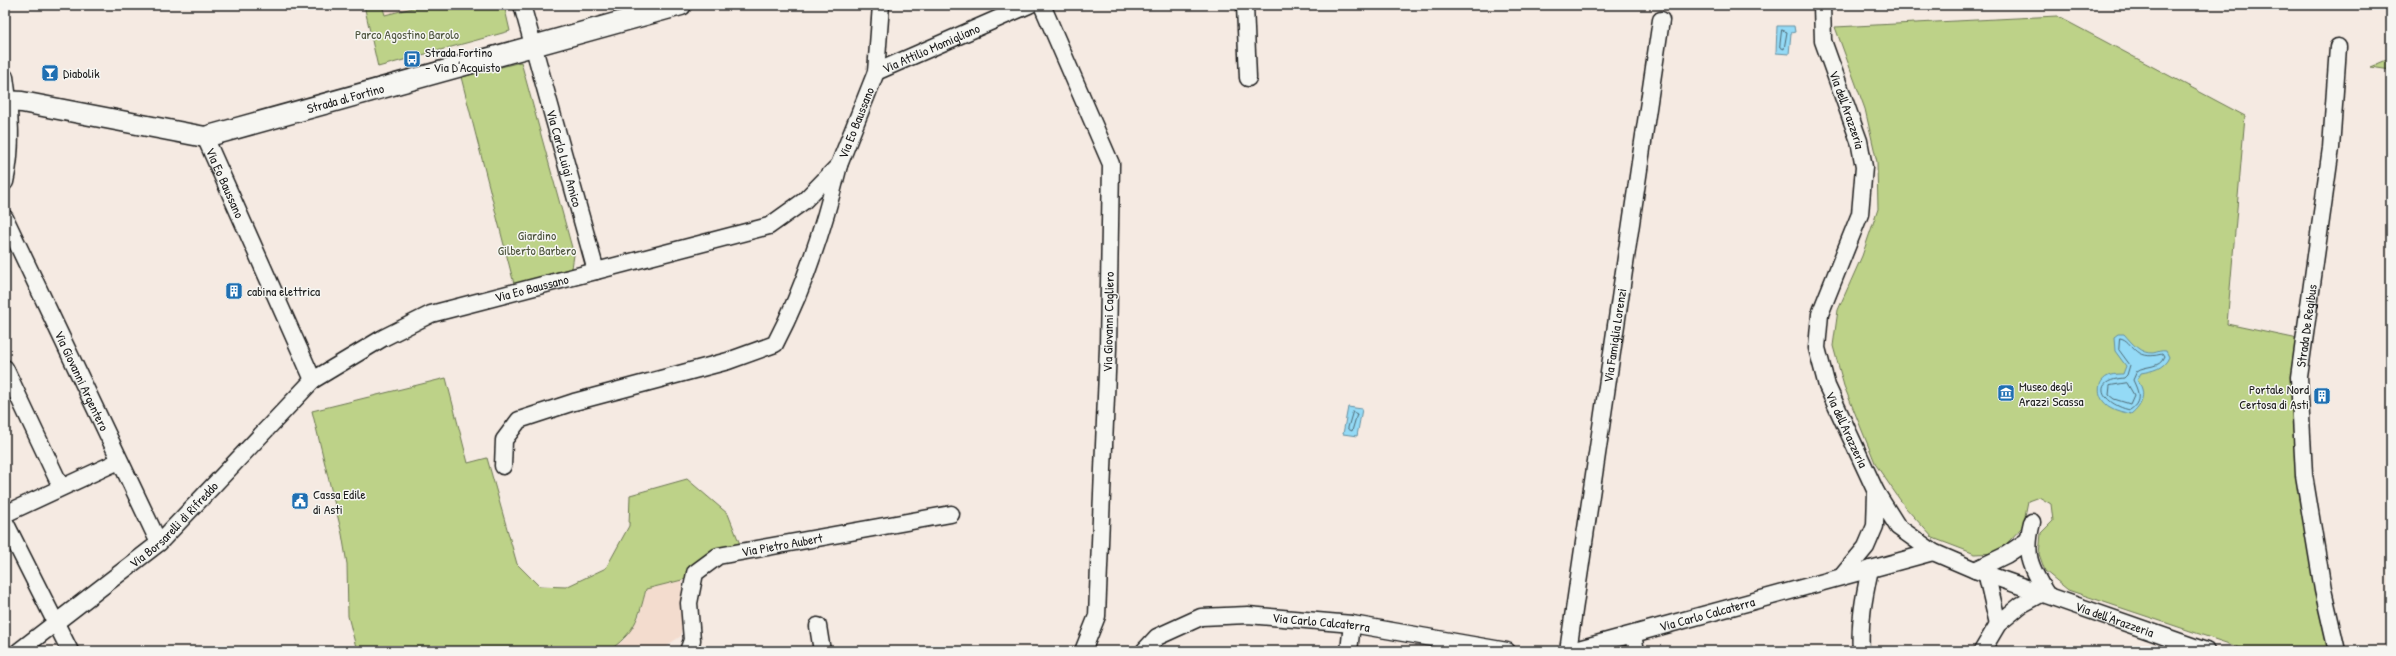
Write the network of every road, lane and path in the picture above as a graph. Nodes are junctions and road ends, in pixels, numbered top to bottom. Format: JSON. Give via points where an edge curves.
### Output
{"nodes":[{"id":1,"x":522,"y":5,"type":"edge"},
{"id":2,"x":681,"y":5,"type":"edge"},
{"id":3,"x":881,"y":5,"type":"edge"},
{"id":4,"x":1029,"y":5,"type":"edge"},
{"id":5,"x":1042,"y":5,"type":"edge"},
{"id":6,"x":1245,"y":5,"type":"edge"},
{"id":7,"x":1822,"y":5,"type":"edge"},
{"id":8,"x":1661,"y":20,"type":"dead end"},
{"id":9,"x":533,"y":45,"type":"junction"},
{"id":10,"x":2338,"y":46,"type":"dead end"},
{"id":11,"x":876,"y":72,"type":"junction"},
{"id":12,"x":5,"y":77,"type":"edge"},
{"id":13,"x":1248,"y":78,"type":"dead end"},
{"id":14,"x":7,"y":101,"type":"edge"},
{"id":15,"x":205,"y":137,"type":"junction"},
{"id":16,"x":840,"y":165,"type":"junction"},
{"id":17,"x":5,"y":182,"type":"edge"},
{"id":18,"x":5,"y":218,"type":"edge"},
{"id":19,"x":596,"y":271,"type":"junction"},
{"id":20,"x":5,"y":368,"type":"edge"},
{"id":21,"x":313,"y":380,"type":"junction"},
{"id":22,"x":119,"y":461,"type":"junction"},
{"id":23,"x":504,"y":466,"type":"dead end"},
{"id":24,"x":61,"y":487,"type":"junction"},
{"id":25,"x":1876,"y":492,"type":"junction"},
{"id":26,"x":5,"y":514,"type":"edge"},
{"id":27,"x":952,"y":514,"type":"dead end"},
{"id":28,"x":5,"y":522,"type":"edge"},
{"id":29,"x":2032,"y":522,"type":"dead end"},
{"id":30,"x":2027,"y":541,"type":"junction"},
{"id":31,"x":159,"y":543,"type":"junction"},
{"id":32,"x":1933,"y":552,"type":"junction"},
{"id":33,"x":1870,"y":569,"type":"junction"},
{"id":34,"x":1981,"y":571,"type":"junction"},
{"id":35,"x":1842,"y":576,"type":"junction"},
{"id":36,"x":2045,"y":592,"type":"junction"},
{"id":37,"x":57,"y":623,"type":"junction"},
{"id":38,"x":1352,"y":624,"type":"junction"},
{"id":39,"x":1998,"y":624,"type":"junction"},
{"id":40,"x":818,"y":626,"type":"dead end"},
{"id":41,"x":1633,"y":635,"type":"junction"},
{"id":42,"x":19,"y":651,"type":"edge"},
{"id":43,"x":70,"y":651,"type":"edge"},
{"id":44,"x":688,"y":651,"type":"edge"},
{"id":45,"x":822,"y":651,"type":"edge"},
{"id":46,"x":1083,"y":651,"type":"edge"},
{"id":47,"x":1144,"y":651,"type":"edge"},
{"id":48,"x":1349,"y":651,"type":"edge"},
{"id":49,"x":1507,"y":651,"type":"edge"},
{"id":50,"x":1568,"y":651,"type":"edge"},
{"id":51,"x":1571,"y":651,"type":"edge"},
{"id":52,"x":1636,"y":651,"type":"edge"},
{"id":53,"x":1861,"y":651,"type":"edge"},
{"id":54,"x":1982,"y":651,"type":"edge"},
{"id":55,"x":2206,"y":651,"type":"edge"},
{"id":56,"x":2337,"y":651,"type":"edge"}],
"edges":[{"from":1,"to":9,"type":"street","name":"Via Carlo Luigi Amico"},
{"from":2,"to":9,"type":"street","name":"Strada al Fortino"},
{"from":3,"to":11,"type":"street","name":"Via Eo Baussano"},
{"from":4,"to":11,"type":"street","name":"Via Attilio Momigliano"},
{"from":5,"to":46,"type":"street","name":"Via Giovanni Cagliero","via":[[1111,164],[1108,348],[1097,616]]},
{"from":6,"to":13,"type":"street"},
{"from":7,"to":25,"type":"street","name":"Via dell'Arazzeria","via":[[1823,41],[1859,141],[1864,167],[1860,214],[1820,314],[1817,348],[1827,386]]},
{"from":8,"to":50,"type":"street","name":"Via Famiglia Lorenzi"},
{"from":9,"to":15,"type":"street","name":"Strada al Fortino"},
{"from":9,"to":19,"type":"street","name":"Via Carlo Luigi Amico"},
{"from":10,"to":56,"type":"street","name":"Strada De Regibus","via":[[2331,148],[2299,377],[2304,475],[2323,590]]},
{"from":11,"to":16,"type":"street","name":"Via Eo Baussano"},
{"from":12,"to":14,"type":"street"},
{"from":14,"to":15,"type":"street","name":"Strada al Fortino"},
{"from":14,"to":17,"type":"street","via":[[10,161]]},
{"from":15,"to":21,"type":"street","name":"Via Eo Baussano"},
{"from":16,"to":19,"type":"street","name":"Via Eo Baussano","via":[[804,201],[769,226]]},
{"from":16,"to":23,"type":"street","via":[[821,235],[794,308],[775,344],[728,361],[574,402],[519,420],[504,440]]},
{"from":18,"to":22,"type":"street","name":"Via Giovanni Argentero"},
{"from":19,"to":21,"type":"street","name":"Via Eo Baussano","via":[[431,314],[383,338]]},
{"from":20,"to":24,"type":"street"},
{"from":21,"to":31,"type":"street","name":"Via Borsarelli di Rifreddo"},
{"from":22,"to":24,"type":"street"},
{"from":22,"to":31,"type":"street","name":"Via Giovanni Argentero"},
{"from":24,"to":26,"type":"street"},
{"from":25,"to":32,"type":"street","name":"Via dell'Arazzeria","via":[[1898,527]]},
{"from":25,"to":35,"type":"street","via":[[1874,526],[1866,547]]},
{"from":27,"to":44,"type":"street","name":"Via Pietro Aubert","via":[[718,556],[696,573],[690,603],[692,640]]},
{"from":28,"to":37,"type":"street"},
{"from":29,"to":30,"type":"street"},
{"from":30,"to":34,"type":"street"},
{"from":30,"to":36,"type":"street","via":[[2030,566]]},
{"from":31,"to":37,"type":"street","name":"Via Borsarelli di Rifreddo"},
{"from":32,"to":33,"type":"street","name":"Via Carlo Calcaterra"},
{"from":32,"to":34,"type":"street","name":"Via dell'Arazzeria"},
{"from":33,"to":35,"type":"street","name":"Via Carlo Calcaterra"},
{"from":33,"to":53,"type":"street","via":[[1862,602]]},
{"from":34,"to":36,"type":"street","name":"Via dell'Arazzeria"},
{"from":34,"to":39,"type":"street"},
{"from":35,"to":41,"type":"street","name":"Via Carlo Calcaterra"},
{"from":36,"to":39,"type":"street","via":[[2021,605]]},
{"from":36,"to":55,"type":"street","name":"Via dell'Arazzeria"},
{"from":37,"to":42,"type":"street","name":"Via Borsarelli di Rifreddo"},
{"from":37,"to":43,"type":"street"},
{"from":38,"to":47,"type":"street","name":"Via Carlo Calcaterra","via":[[1248,615],[1201,617],[1157,637]]},
{"from":38,"to":48,"type":"street"},
{"from":38,"to":49,"type":"street","name":"Via Carlo Calcaterra"},
{"from":39,"to":54,"type":"street"},
{"from":40,"to":45,"type":"street"},
{"from":41,"to":51,"type":"street","name":"Via Carlo Calcaterra"},
{"from":41,"to":52,"type":"street"}]}
